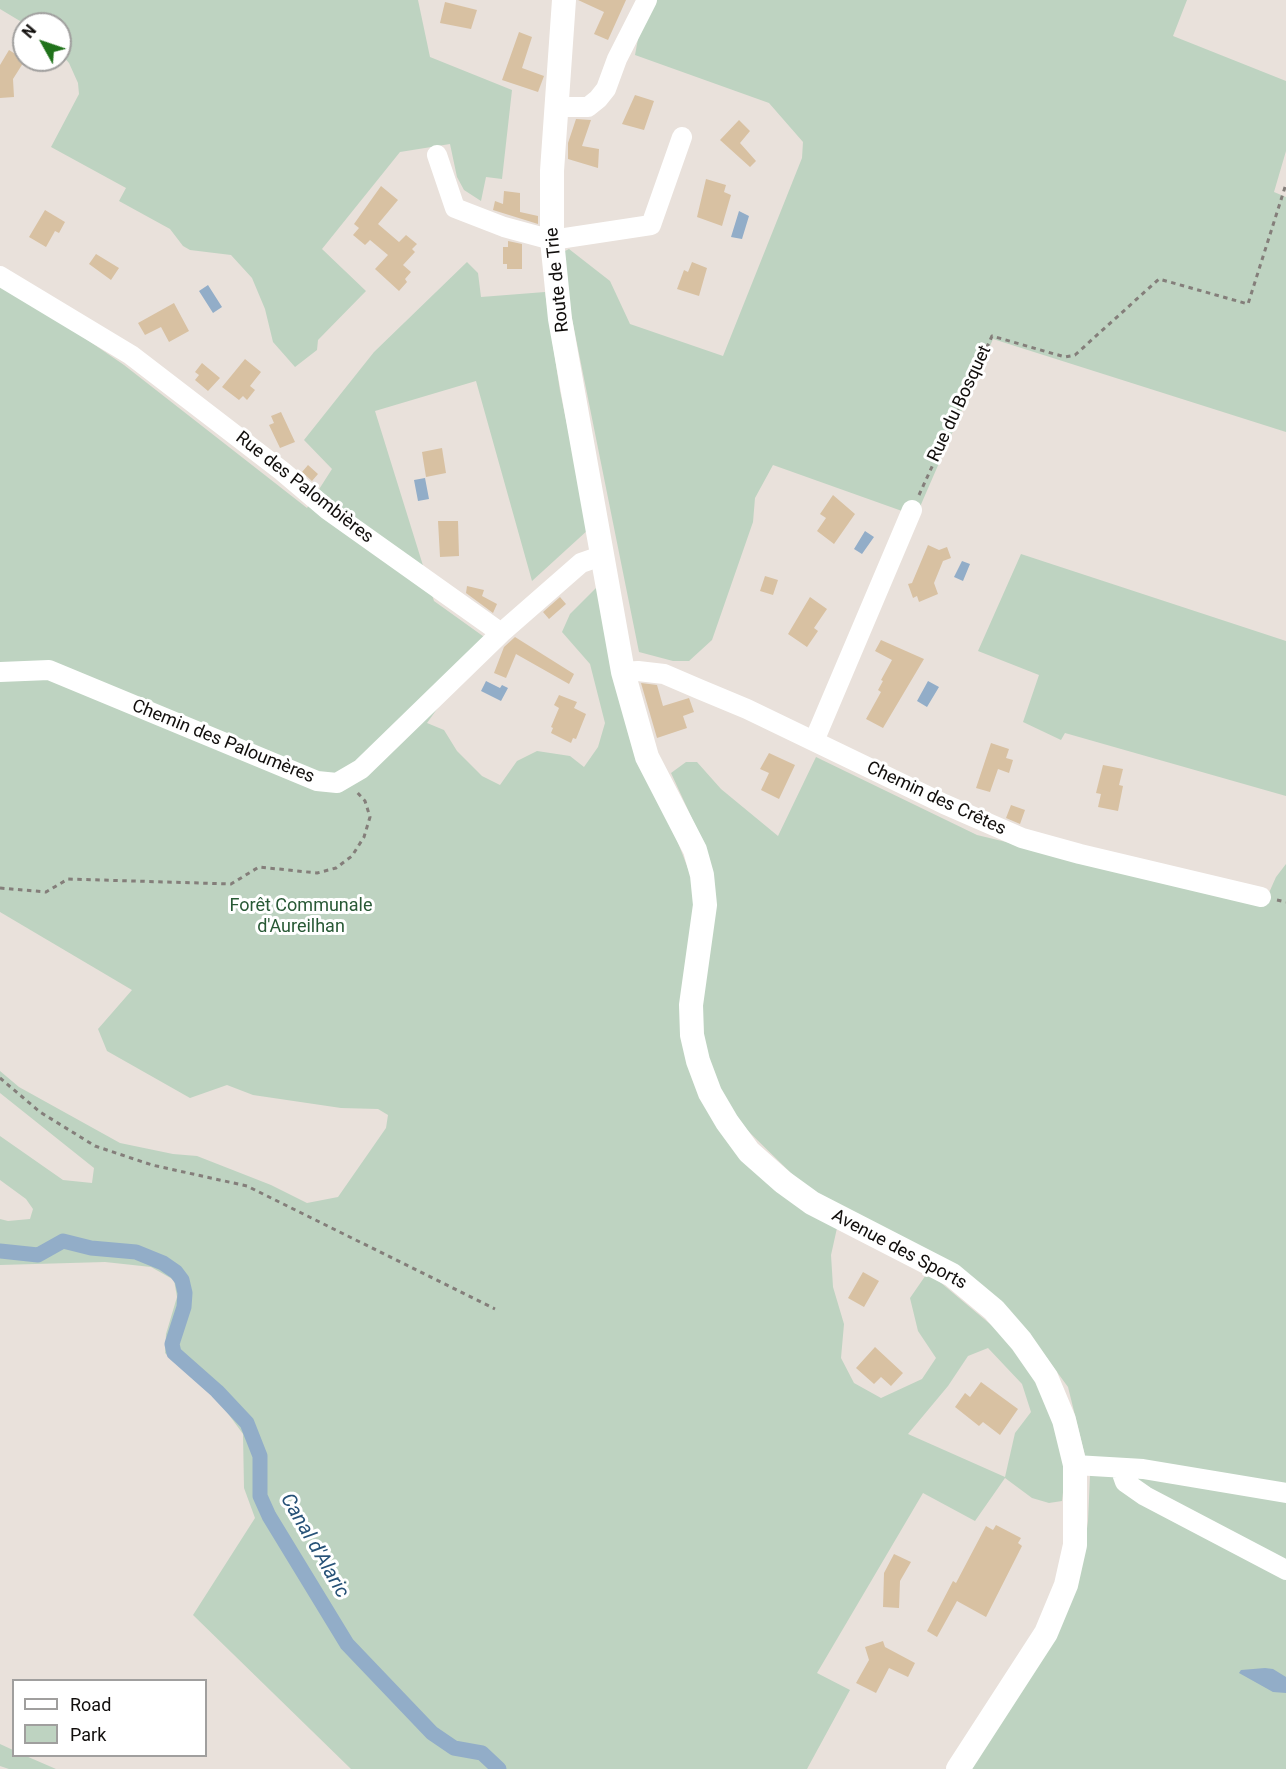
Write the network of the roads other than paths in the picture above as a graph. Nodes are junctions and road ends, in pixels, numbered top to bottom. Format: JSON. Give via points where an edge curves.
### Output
{"nodes":[{"id":1,"x":564,"y":0,"type":"edge"},
{"id":2,"x":647,"y":0,"type":"edge"},
{"id":3,"x":558,"y":107,"type":"junction"},
{"id":4,"x":682,"y":137,"type":"dead end"},
{"id":5,"x":437,"y":155,"type":"dead end"},
{"id":6,"x":552,"y":240,"type":"junction"},
{"id":7,"x":0,"y":276,"type":"edge"},
{"id":8,"x":912,"y":510,"type":"road end"},
{"id":9,"x":601,"y":556,"type":"junction"},
{"id":10,"x":501,"y":633,"type":"junction"},
{"id":11,"x":0,"y":672,"type":"edge"},
{"id":12,"x":623,"y":672,"type":"junction"},
{"id":13,"x":813,"y":741,"type":"junction"},
{"id":14,"x":1261,"y":897,"type":"dead end"},
{"id":15,"x":1075,"y":1465,"type":"junction"},
{"id":16,"x":1120,"y":1468,"type":"junction"},
{"id":17,"x":1286,"y":1493,"type":"edge"},
{"id":18,"x":1286,"y":1570,"type":"edge"},
{"id":19,"x":958,"y":1769,"type":"edge"}],
"edges":[{"from":1,"to":3,"type":"main road","name":"Route de Trie"},
{"from":2,"to":3,"type":"street","via":[[598,99],[588,107]]},
{"from":3,"to":6,"type":"main road","name":"Route de Trie","via":[[552,171]]},
{"from":4,"to":6,"type":"street","via":[[651,225]]},
{"from":5,"to":6,"type":"street","via":[[455,208]]},
{"from":6,"to":9,"type":"main road","name":"Route de Trie","via":[[560,319]]},
{"from":7,"to":10,"type":"street","name":"Rue des Palombières","via":[[131,355],[327,510]]},
{"from":8,"to":13,"type":"street"},
{"from":9,"to":10,"type":"street","via":[[581,563]]},
{"from":9,"to":12,"type":"main road","name":"Route de Trie"},
{"from":10,"to":11,"type":"street","name":"Chemin des Paloumères","via":[[361,769],[337,783],[317,781],[49,670]]},
{"from":12,"to":13,"type":"street","name":"Chemin des Crêtes","via":[[664,674],[747,708]]},
{"from":12,"to":15,"type":"main road","name":"Avenue des Sports","via":[[647,757],[694,850],[702,875],[705,905],[691,1005],[692,1035],[715,1103],[749,1152],[812,1203],[952,1275],[994,1310],[1046,1377],[1064,1420]]},
{"from":13,"to":14,"type":"street","name":"Chemin des Crêtes","via":[[1022,838]]},
{"from":15,"to":16,"type":"street"},
{"from":15,"to":19,"type":"main road","name":"Avenue des Sports","via":[[1075,1545],[1066,1585],[1046,1633]]},
{"from":16,"to":17,"type":"street"},
{"from":16,"to":18,"type":"street","via":[[1125,1482],[1145,1496]]}]}
